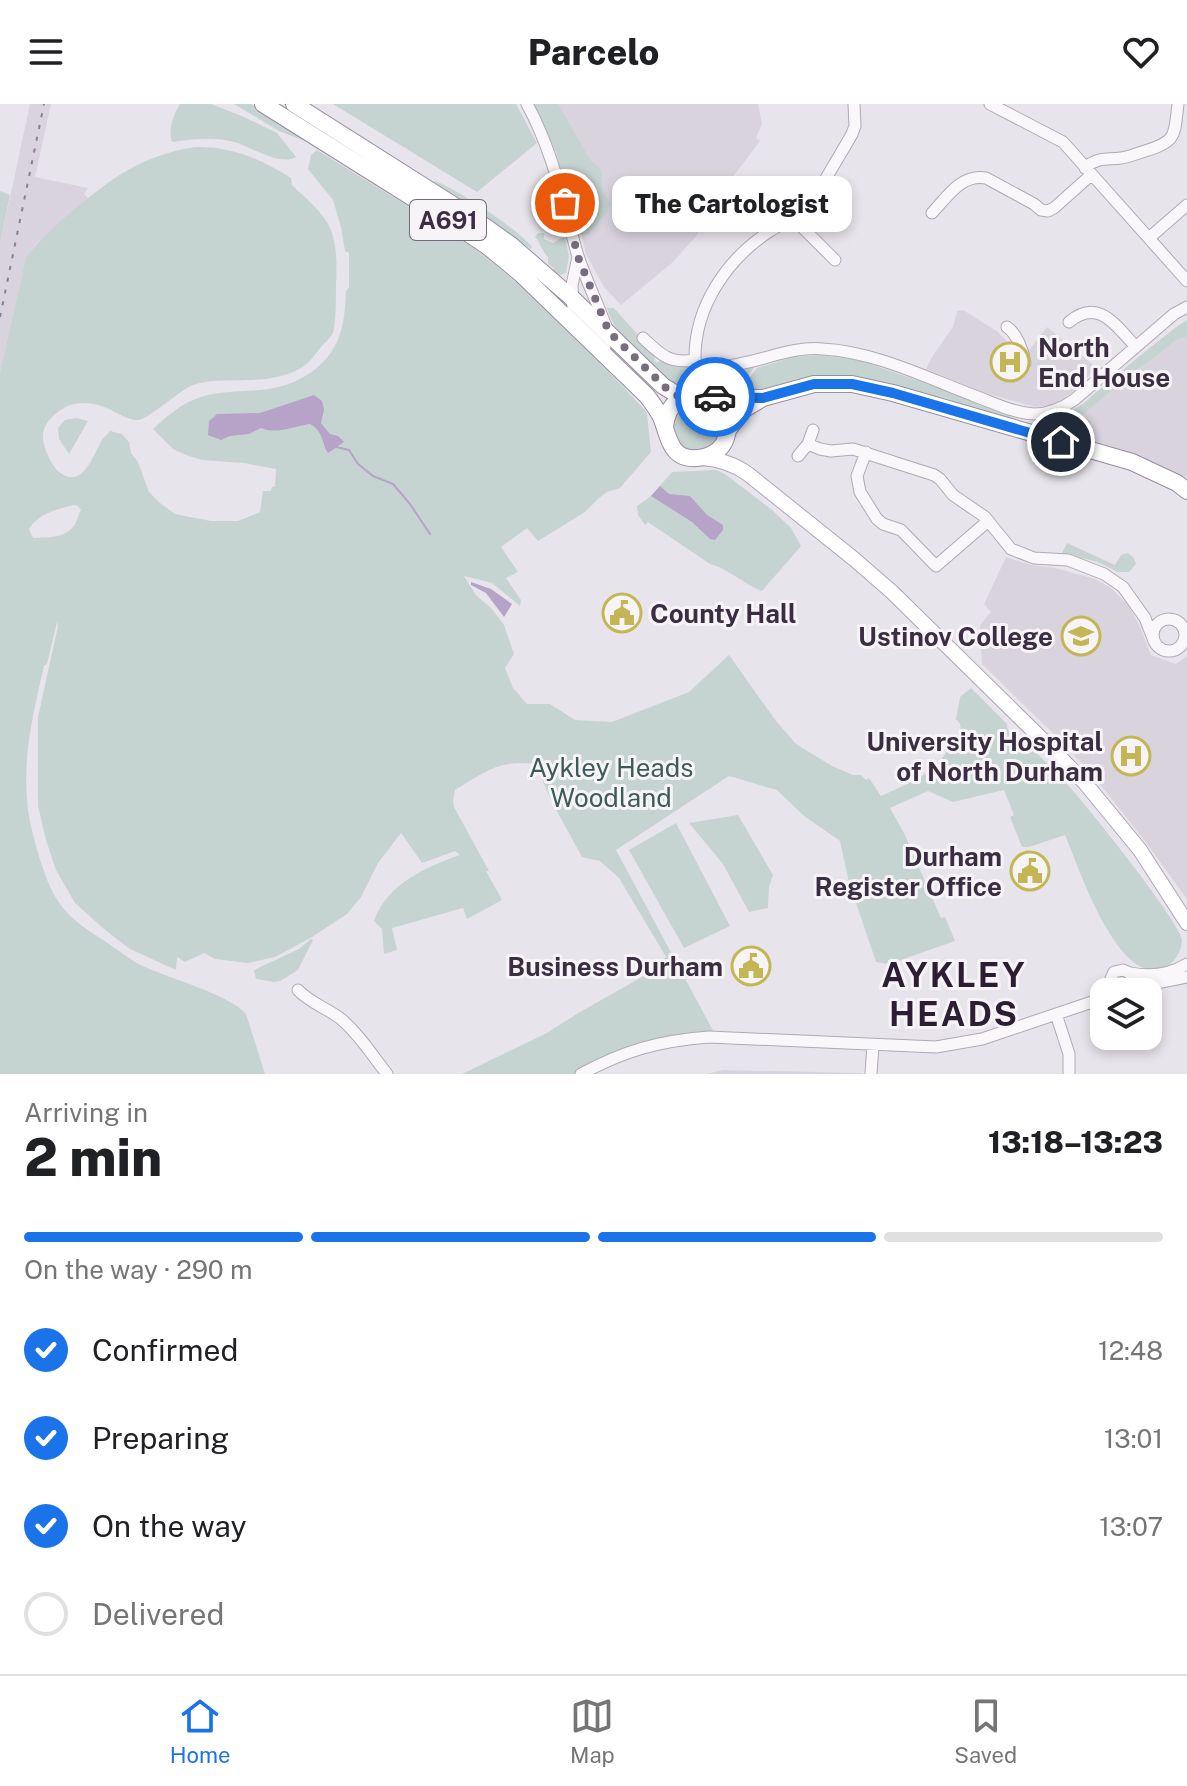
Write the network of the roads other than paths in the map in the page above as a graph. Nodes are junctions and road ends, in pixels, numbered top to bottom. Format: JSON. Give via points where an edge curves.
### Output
{"nodes":[{"id":1,"x":263,"y":104,"type":"edge"},
{"id":2,"x":294,"y":104,"type":"edge"},
{"id":3,"x":527,"y":104,"type":"edge"},
{"id":4,"x":854,"y":104,"type":"edge"},
{"id":5,"x":990,"y":104,"type":"edge"},
{"id":6,"x":1178,"y":104,"type":"edge"},
{"id":7,"x":1088,"y":171,"type":"junction"},
{"id":8,"x":1187,"y":205,"type":"edge"},
{"id":9,"x":932,"y":213,"type":"dead end"},
{"id":10,"x":793,"y":218,"type":"junction"},
{"id":11,"x":1149,"y":238,"type":"junction"},
{"id":12,"x":578,"y":257,"type":"junction"},
{"id":13,"x":835,"y":260,"type":"dead end"},
{"id":14,"x":1187,"y":281,"type":"edge"},
{"id":15,"x":572,"y":298,"type":"junction"},
{"id":16,"x":1187,"y":307,"type":"edge"},
{"id":17,"x":1069,"y":322,"type":"dead end"},
{"id":18,"x":1007,"y":327,"type":"dead end"},
{"id":19,"x":609,"y":332,"type":"junction"},
{"id":20,"x":643,"y":338,"type":"dead end"},
{"id":21,"x":1136,"y":347,"type":"junction"},
{"id":22,"x":612,"y":362,"type":"junction"},
{"id":23,"x":1025,"y":363,"type":"dead end"},
{"id":24,"x":699,"y":366,"type":"junction"},
{"id":25,"x":704,"y":396,"type":"junction"},
{"id":26,"x":683,"y":398,"type":"junction"},
{"id":27,"x":763,"y":398,"type":"junction"},
{"id":28,"x":665,"y":427,"type":"junction"},
{"id":29,"x":813,"y":430,"type":"dead end"},
{"id":30,"x":728,"y":433,"type":"junction"},
{"id":31,"x":808,"y":444,"type":"junction"},
{"id":32,"x":866,"y":452,"type":"junction"},
{"id":33,"x":798,"y":456,"type":"dead end"},
{"id":34,"x":702,"y":458,"type":"junction"},
{"id":35,"x":738,"y":467,"type":"junction"},
{"id":36,"x":1187,"y":491,"type":"edge"},
{"id":37,"x":988,"y":521,"type":"junction"},
{"id":38,"x":1145,"y":618,"type":"junction"},
{"id":39,"x":1162,"y":620,"type":"junction"},
{"id":40,"x":1154,"y":641,"type":"junction"},
{"id":41,"x":1187,"y":923,"type":"edge"},
{"id":42,"x":1187,"y":964,"type":"edge"},
{"id":43,"x":1130,"y":973,"type":"junction"},
{"id":44,"x":1187,"y":977,"type":"edge"},
{"id":45,"x":1110,"y":978,"type":"edge"},
{"id":46,"x":1132,"y":978,"type":"edge"},
{"id":47,"x":1162,"y":982,"type":"edge"},
{"id":48,"x":298,"y":990,"type":"dead end"},
{"id":49,"x":1090,"y":998,"type":"edge"},
{"id":50,"x":1090,"y":1003,"type":"edge"},
{"id":51,"x":1080,"y":1006,"type":"junction"},
{"id":52,"x":1056,"y":1014,"type":"junction"},
{"id":53,"x":873,"y":1045,"type":"junction"},
{"id":54,"x":1073,"y":1073,"type":"edge"},
{"id":55,"x":387,"y":1074,"type":"edge"},
{"id":56,"x":581,"y":1074,"type":"edge"},
{"id":57,"x":871,"y":1074,"type":"edge"},
{"id":58,"x":1054,"y":1074,"type":"edge"}],
"edges":[{"from":1,"to":22,"type":"highway","number":"A691","via":[[480,241]]},
{"from":2,"to":15,"type":"highway","number":"A691","via":[[490,229]]},
{"from":3,"to":12,"type":"street","via":[[553,159]]},
{"from":4,"to":10,"type":"street","via":[[852,134],[811,204]]},
{"from":5,"to":7,"type":"street","via":[[1063,142]]},
{"from":6,"to":7,"type":"street","via":[[1175,128],[1163,145],[1122,158],[1097,159]]},
{"from":7,"to":9,"type":"street","via":[[1048,211],[977,177],[959,183]]},
{"from":7,"to":11,"type":"street"},
{"from":8,"to":11,"type":"street"},
{"from":10,"to":13,"type":"street"},
{"from":10,"to":24,"type":"street","via":[[747,249],[718,283],[699,325]]},
{"from":11,"to":14,"type":"street"},
{"from":12,"to":15,"type":"street"},
{"from":12,"to":19,"type":"street"},
{"from":15,"to":19,"type":"highway","number":"A691"},
{"from":15,"to":22,"type":"street","via":[[573,311]]},
{"from":16,"to":21,"type":"street"},
{"from":17,"to":21,"type":"street","via":[[1086,313],[1105,315]]},
{"from":18,"to":23,"type":"street","via":[[1014,332]]},
{"from":19,"to":26,"type":"highway","number":"A691","via":[[663,386]]},
{"from":20,"to":24,"type":"street","via":[[671,360]]},
{"from":21,"to":24,"type":"street","via":[[1074,400],[1032,414],[913,372],[823,348],[734,366]]},
{"from":22,"to":28,"type":"highway","number":"A691","via":[[653,403]]},
{"from":24,"to":25,"type":"street","via":[[697,379]]},
{"from":24,"to":26,"type":"street"},
{"from":25,"to":26,"type":"highway"},
{"from":25,"to":27,"type":"highway"},
{"from":25,"to":30,"type":"highway","via":[[723,410]]},
{"from":26,"to":28,"type":"highway","via":[[671,408]]},
{"from":27,"to":30,"type":"highway","via":[[743,410]]},
{"from":27,"to":36,"type":"highway","via":[[814,384],[871,387],[1132,462]]},
{"from":28,"to":34,"type":"highway","via":[[678,453]]},
{"from":29,"to":31,"type":"street"},
{"from":30,"to":34,"type":"highway","via":[[716,452]]},
{"from":30,"to":35,"type":"main road"},
{"from":31,"to":32,"type":"street"},
{"from":31,"to":33,"type":"street"},
{"from":32,"to":37,"type":"street","via":[[934,475]]},
{"from":32,"to":37,"type":"street","via":[[857,476],[860,492],[877,519],[901,530],[940,570]]},
{"from":34,"to":35,"type":"main road"},
{"from":35,"to":41,"type":"main road","via":[[892,592],[1054,751],[1140,850]]},
{"from":37,"to":38,"type":"street","via":[[1018,553],[1068,560],[1104,574],[1128,591]]},
{"from":38,"to":39,"type":"street"},
{"from":38,"to":40,"type":"street"},
{"from":39,"to":40,"type":"street","via":[[1153,631]]},
{"from":39,"to":40,"type":"street","via":[[1182,625],[1183,643],[1166,651]]},
{"from":42,"to":43,"type":"street","via":[[1164,974]]},
{"from":43,"to":45,"type":"street","via":[[1118,970]]},
{"from":43,"to":46,"type":"street"},
{"from":44,"to":47,"type":"street"},
{"from":48,"to":55,"type":"street","via":[[342,1020]]},
{"from":49,"to":51,"type":"street"},
{"from":50,"to":51,"type":"street"},
{"from":51,"to":52,"type":"street"},
{"from":52,"to":53,"type":"street","via":[[960,1044]]},
{"from":52,"to":54,"type":"street"},
{"from":53,"to":56,"type":"street","via":[[678,1039],[611,1058]]},
{"from":53,"to":57,"type":"street"},
{"from":54,"to":58,"type":"street"}]}
